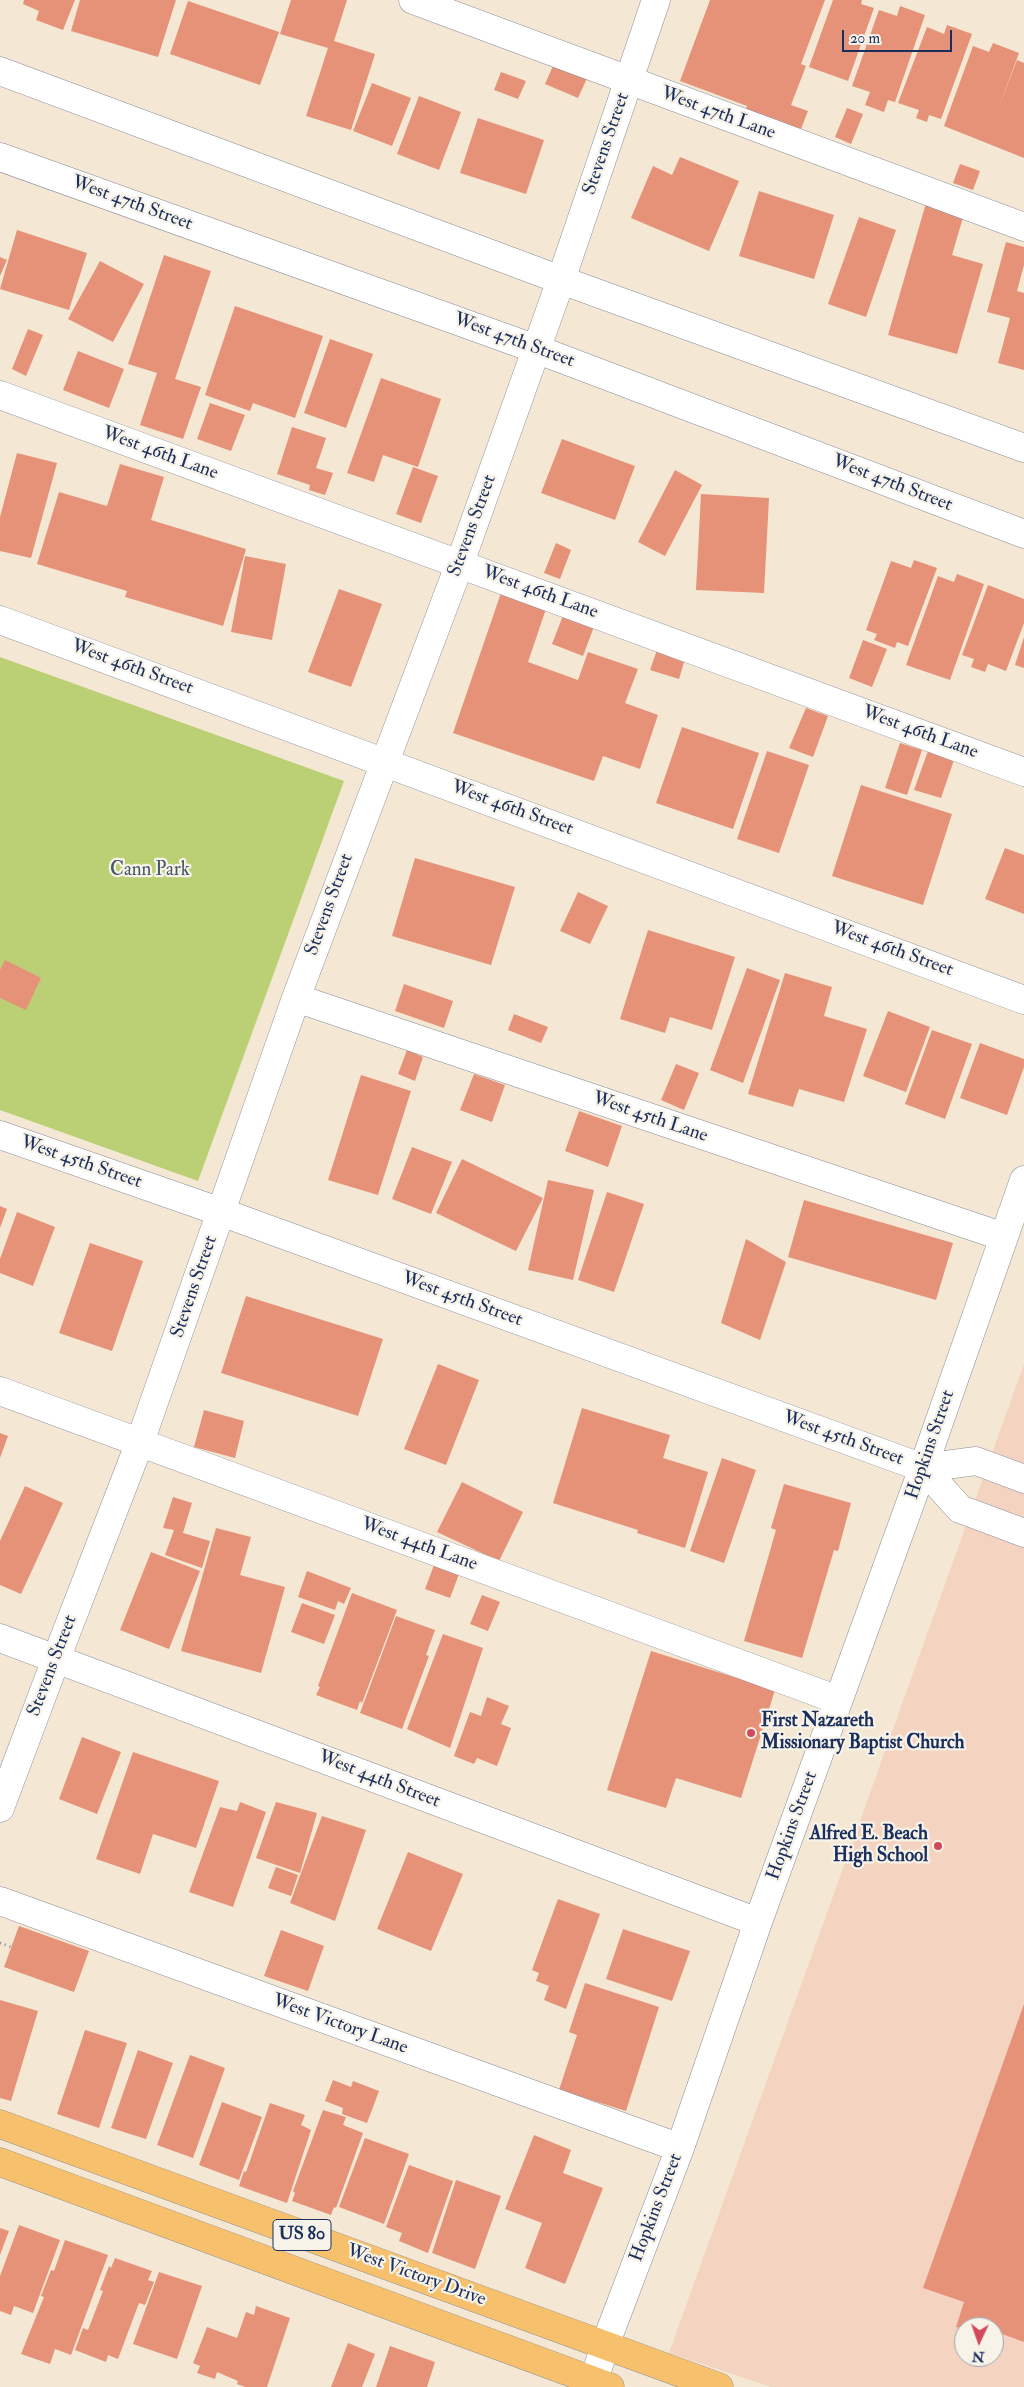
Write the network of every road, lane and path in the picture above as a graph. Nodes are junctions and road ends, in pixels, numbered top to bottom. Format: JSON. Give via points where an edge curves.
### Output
{"nodes":[{"id":1,"x":413,"y":0,"type":"edge"},
{"id":2,"x":656,"y":0,"type":"edge"},
{"id":3,"x":0,"y":71,"type":"edge"},
{"id":4,"x":629,"y":81,"type":"junction"},
{"id":5,"x":0,"y":156,"type":"edge"},
{"id":6,"x":1024,"y":227,"type":"edge"},
{"id":7,"x":560,"y":280,"type":"junction"},
{"id":8,"x":536,"y":349,"type":"junction"},
{"id":9,"x":0,"y":395,"type":"edge"},
{"id":10,"x":1024,"y":448,"type":"edge"},
{"id":11,"x":1024,"y":534,"type":"edge"},
{"id":12,"x":460,"y":563,"type":"junction"},
{"id":13,"x":0,"y":620,"type":"edge"},
{"id":14,"x":384,"y":761,"type":"junction"},
{"id":15,"x":1024,"y":772,"type":"edge"},
{"id":16,"x":296,"y":998,"type":"junction"},
{"id":17,"x":1024,"y":1000,"type":"edge"},
{"id":18,"x":0,"y":1134,"type":"edge"},
{"id":19,"x":1024,"y":1180,"type":"edge"},
{"id":20,"x":222,"y":1212,"type":"junction"},
{"id":21,"x":1004,"y":1237,"type":"junction"},
{"id":22,"x":0,"y":1391,"type":"edge"},
{"id":23,"x":140,"y":1442,"type":"junction"},
{"id":24,"x":923,"y":1468,"type":"junction"},
{"id":25,"x":1024,"y":1479,"type":"edge"},
{"id":26,"x":1024,"y":1532,"type":"edge"},
{"id":27,"x":0,"y":1638,"type":"edge"},
{"id":28,"x":56,"y":1659,"type":"junction"},
{"id":29,"x":838,"y":1700,"type":"junction"},
{"id":30,"x":0,"y":1808,"type":"edge"},
{"id":31,"x":0,"y":1901,"type":"edge"},
{"id":32,"x":758,"y":1922,"type":"junction"},
{"id":33,"x":0,"y":1943,"type":"edge"},
{"id":34,"x":11,"y":1947,"type":"dead end"},
{"id":35,"x":0,"y":2124,"type":"edge"},
{"id":36,"x":680,"y":2148,"type":"junction"},
{"id":37,"x":0,"y":2162,"type":"edge"},
{"id":38,"x":605,"y":2345,"type":"junction"},
{"id":39,"x":598,"y":2385,"type":"edge"},
{"id":40,"x":719,"y":2387,"type":"edge"}],
"edges":[{"from":1,"to":4,"type":"street","name":"West 47th Lane"},
{"from":2,"to":4,"type":"street","name":"Stevens Street"},
{"from":3,"to":7,"type":"street"},
{"from":4,"to":6,"type":"street","name":"West 47th Lane"},
{"from":4,"to":7,"type":"street","name":"Stevens Street"},
{"from":5,"to":8,"type":"street","name":"West 47th Street"},
{"from":7,"to":8,"type":"street","name":"Stevens Street"},
{"from":7,"to":10,"type":"street"},
{"from":8,"to":11,"type":"street","name":"West 47th Street"},
{"from":8,"to":12,"type":"street","name":"Stevens Street"},
{"from":9,"to":12,"type":"street","name":"West 46th Lane"},
{"from":12,"to":14,"type":"street","name":"Stevens Street"},
{"from":12,"to":15,"type":"street","name":"West 46th Lane"},
{"from":13,"to":14,"type":"street","name":"West 46th Street"},
{"from":14,"to":16,"type":"street","name":"Stevens Street"},
{"from":14,"to":17,"type":"street","name":"West 46th Street"},
{"from":16,"to":20,"type":"street","name":"Stevens Street"},
{"from":16,"to":21,"type":"street","name":"West 45th Lane"},
{"from":18,"to":20,"type":"street","name":"West 45th Street"},
{"from":19,"to":21,"type":"street","name":"Hopkins Street"},
{"from":20,"to":23,"type":"street","name":"Stevens Street"},
{"from":20,"to":24,"type":"street","name":"West 45th Street"},
{"from":21,"to":24,"type":"street","name":"Hopkins Street"},
{"from":22,"to":23,"type":"street","name":"West 44th Lane"},
{"from":23,"to":28,"type":"street","name":"Stevens Street"},
{"from":23,"to":29,"type":"street","name":"West 44th Lane"},
{"from":24,"to":25,"type":"street","via":[[976,1460]]},
{"from":24,"to":26,"type":"street","via":[[960,1509]]},
{"from":24,"to":29,"type":"street","name":"Hopkins Street"},
{"from":27,"to":28,"type":"street","name":"West 44th Street"},
{"from":28,"to":30,"type":"street","name":"Stevens Street"},
{"from":28,"to":32,"type":"street","name":"West 44th Street"},
{"from":29,"to":32,"type":"street","name":"Hopkins Street"},
{"from":31,"to":36,"type":"street","name":"West Victory Lane"},
{"from":32,"to":36,"type":"street","name":"Hopkins Street"},
{"from":33,"to":34,"type":"path"},
{"from":35,"to":38,"type":"main road","name":"West Victory Drive","number":"US 80"},
{"from":36,"to":38,"type":"street","name":"Hopkins Street"},
{"from":37,"to":39,"type":"main road","name":"West Victory Drive","number":"US 80"},
{"from":38,"to":39,"type":"street","name":"Hopkins Street"},
{"from":38,"to":40,"type":"main road","name":"West Victory Drive","number":"US 80"}]}
